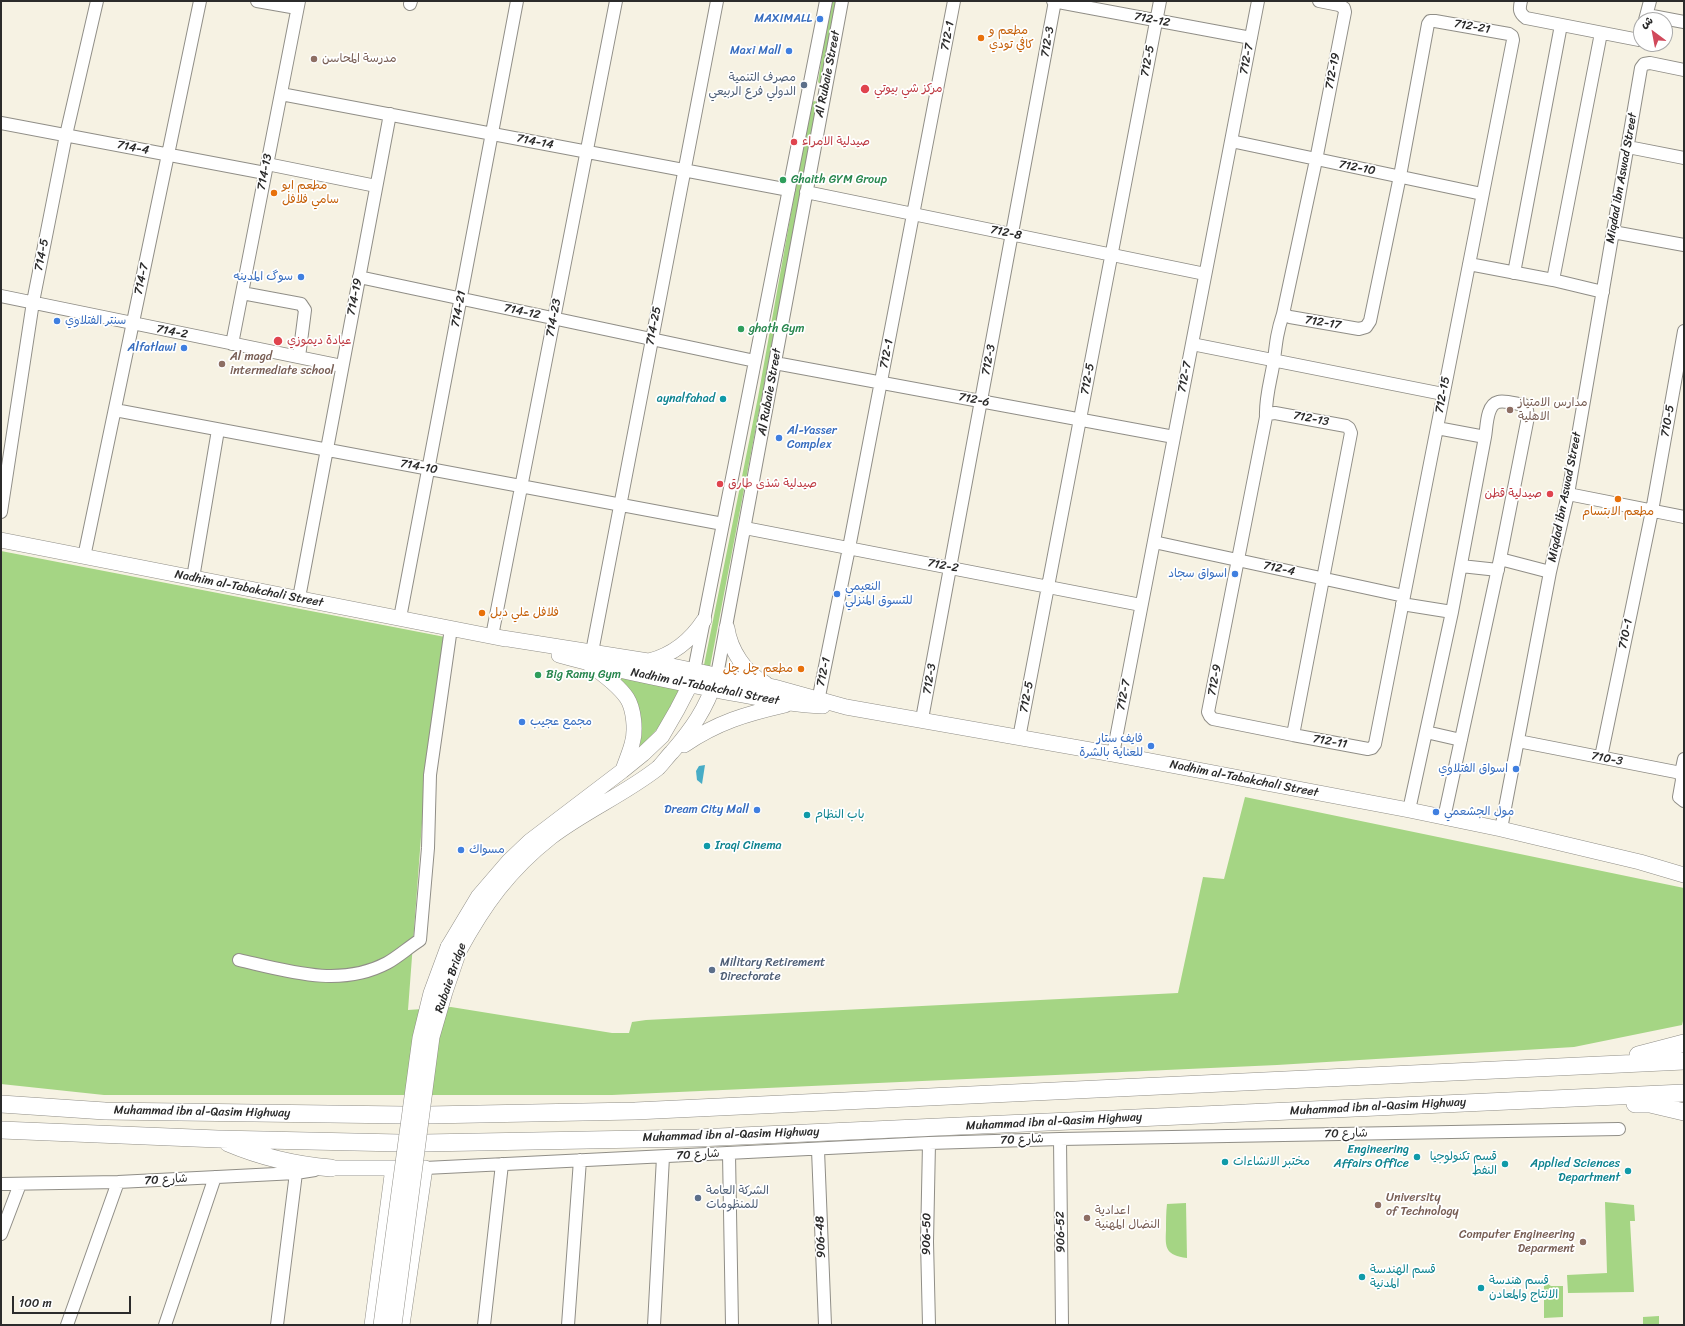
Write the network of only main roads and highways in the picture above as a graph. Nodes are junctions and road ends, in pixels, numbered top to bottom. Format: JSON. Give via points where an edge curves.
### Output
{"nodes":[{"id":1,"x":1,"y":540,"type":"edge"},
{"id":2,"x":704,"y":620,"type":"road end"},
{"id":3,"x":727,"y":628,"type":"road end"},
{"id":4,"x":589,"y":657,"type":"junction"},
{"id":5,"x":648,"y":661,"type":"junction"},
{"id":6,"x":692,"y":678,"type":"junction"},
{"id":7,"x":715,"y":682,"type":"junction"},
{"id":8,"x":774,"y":687,"type":"junction"},
{"id":9,"x":818,"y":702,"type":"junction"},
{"id":10,"x":791,"y":704,"type":"junction"},
{"id":11,"x":659,"y":767,"type":"junction"},
{"id":12,"x":622,"y":771,"type":"junction"},
{"id":13,"x":1640,"y":862,"type":"junction"},
{"id":14,"x":1684,"y":866,"type":"edge"},
{"id":15,"x":1684,"y":875,"type":"edge"},
{"id":16,"x":453,"y":949,"type":"junction"},
{"id":17,"x":1684,"y":1043,"type":"edge"},
{"id":18,"x":1684,"y":1061,"type":"edge"},
{"id":19,"x":1565,"y":1066,"type":"junction"},
{"id":20,"x":1684,"y":1092,"type":"edge"},
{"id":21,"x":1565,"y":1098,"type":"junction"},
{"id":22,"x":1,"y":1099,"type":"edge"},
{"id":23,"x":1,"y":1104,"type":"edge"},
{"id":24,"x":105,"y":1110,"type":"junction"},
{"id":25,"x":1684,"y":1112,"type":"edge"},
{"id":26,"x":428,"y":1115,"type":"dead end"},
{"id":27,"x":404,"y":1116,"type":"dead end"},
{"id":28,"x":1,"y":1130,"type":"edge"},
{"id":29,"x":218,"y":1139,"type":"junction"},
{"id":30,"x":400,"y":1143,"type":"dead end"},
{"id":31,"x":424,"y":1143,"type":"dead end"},
{"id":32,"x":331,"y":1168,"type":"joint"},
{"id":33,"x":422,"y":1168,"type":"road end"},
{"id":34,"x":372,"y":1325,"type":"edge"},
{"id":35,"x":381,"y":1325,"type":"edge"},
{"id":36,"x":394,"y":1325,"type":"edge"},
{"id":37,"x":402,"y":1325,"type":"edge"}],
"edges":[{"from":1,"to":4,"type":"main road","name":"Nadhim al-Tabakchali Street","via":[[494,636]]},
{"from":2,"to":5,"type":"main road","via":[[697,631],[679,647],[660,658]]},
{"from":3,"to":8,"type":"main road","via":[[733,647],[750,673],[756,679]]},
{"from":4,"to":5,"type":"main road","name":"Nadhim al-Tabakchali Street"},
{"from":4,"to":6,"type":"main road","name":"Nadhim al-Tabakchali Street"},
{"from":4,"to":12,"type":"main road","via":[[628,699],[634,728],[633,742]]},
{"from":5,"to":6,"type":"main road","name":"Nadhim al-Tabakchali Street"},
{"from":6,"to":7,"type":"main road","name":"Nadhim al-Tabakchali Street"},
{"from":6,"to":12,"type":"main road","name":"Rubaie Bridge","via":[[662,736]]},
{"from":7,"to":8,"type":"main road","name":"Nadhim al-Tabakchali Street"},
{"from":7,"to":10,"type":"main road","name":"Nadhim al-Tabakchali Street"},
{"from":7,"to":11,"type":"main road","name":"Rubaie Bridge","via":[[698,719]]},
{"from":8,"to":9,"type":"main road","name":"Nadhim al-Tabakchali Street"},
{"from":9,"to":10,"type":"main road","name":"Nadhim al-Tabakchali Street"},
{"from":9,"to":13,"type":"main road","name":"Nadhim al-Tabakchali Street","via":[[922,719],[1408,810]]},
{"from":10,"to":11,"type":"main road","via":[[739,716],[700,734]]},
{"from":11,"to":16,"type":"main road","name":"Rubaie Bridge","via":[[552,837],[529,856],[491,897]]},
{"from":12,"to":16,"type":"main road","name":"Rubaie Bridge","via":[[555,820],[509,861],[478,897]]},
{"from":13,"to":14,"type":"main road"},
{"from":13,"to":15,"type":"main road"},
{"from":16,"to":35,"type":"main road","name":"Rubaie Bridge","bridge":true,"via":[[432,993],[420,1038]]},
{"from":16,"to":36,"type":"main road","name":"Rubaie Bridge","bridge":true,"via":[[445,992],[432,1037]]},
{"from":17,"to":19,"type":"highway","via":[[1646,1053]]},
{"from":18,"to":19,"type":"highway"},
{"from":19,"to":26,"type":"highway","via":[[635,1111]]},
{"from":20,"to":21,"type":"highway","name":"Muhammad ibn al-Qasim Highway"},
{"from":21,"to":25,"type":"highway","via":[[1650,1104]]},
{"from":21,"to":31,"type":"highway","name":"Muhammad ibn al-Qasim Highway","via":[[698,1138]]},
{"from":22,"to":24,"type":"highway"},
{"from":23,"to":24,"type":"highway","name":"Muhammad ibn al-Qasim Highway"},
{"from":24,"to":27,"type":"highway","name":"Muhammad ibn al-Qasim Highway"},
{"from":28,"to":29,"type":"highway","name":"Muhammad ibn al-Qasim Highway"},
{"from":29,"to":30,"type":"highway","name":"Muhammad ibn al-Qasim Highway"},
{"from":29,"to":32,"type":"highway","via":[[273,1159]]},
{"from":32,"to":34,"type":"main road","via":[[396,1168]]},
{"from":33,"to":37,"type":"main road"}]}
